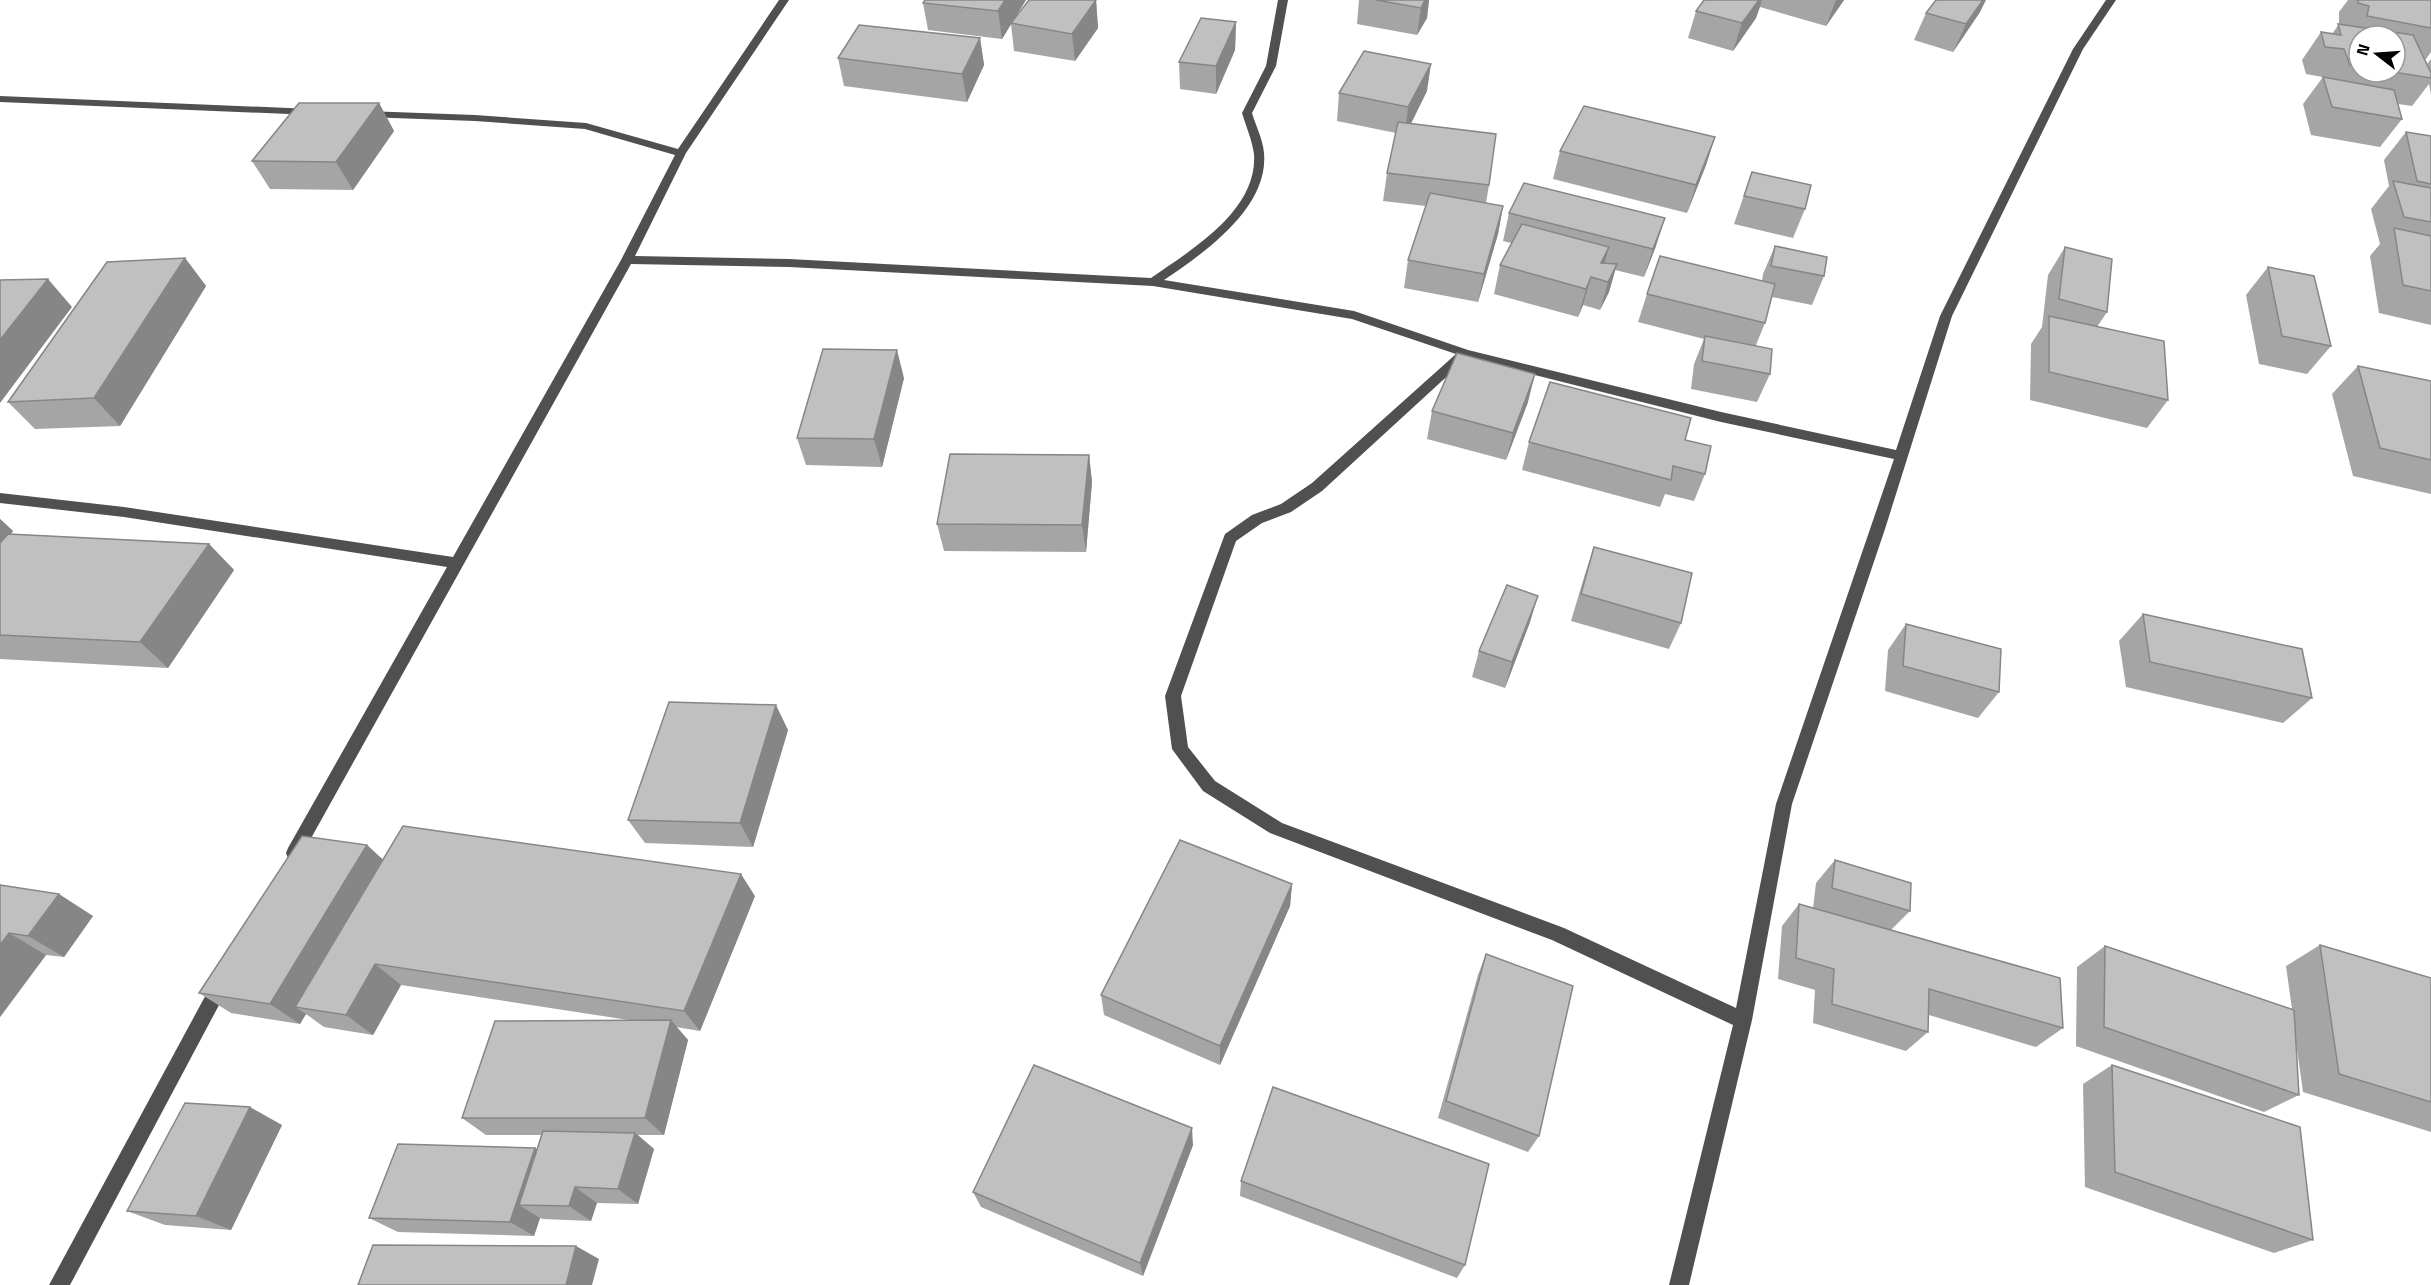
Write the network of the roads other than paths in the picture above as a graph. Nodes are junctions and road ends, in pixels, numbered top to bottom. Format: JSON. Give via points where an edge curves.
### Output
{"nodes":[{"id":1,"x":784,"y":0,"type":"edge"},
{"id":2,"x":1283,"y":0,"type":"edge"},
{"id":3,"x":2111,"y":0,"type":"edge"},
{"id":4,"x":0,"y":99,"type":"edge"},
{"id":5,"x":320,"y":112,"type":"edge"},
{"id":6,"x":355,"y":114,"type":"edge"},
{"id":7,"x":681,"y":153,"type":"junction"},
{"id":8,"x":627,"y":260,"type":"junction"},
{"id":9,"x":1153,"y":282,"type":"junction"},
{"id":10,"x":1465,"y":353,"type":"junction"},
{"id":11,"x":1901,"y":456,"type":"junction"},
{"id":12,"x":0,"y":498,"type":"edge"},
{"id":13,"x":454,"y":563,"type":"junction"},
{"id":14,"x":286,"y":867,"type":"edge"},
{"id":15,"x":227,"y":972,"type":"edge"},
{"id":16,"x":1743,"y":1020,"type":"junction"},
{"id":17,"x":59,"y":1285,"type":"edge"},
{"id":18,"x":1679,"y":1285,"type":"edge"}],
"edges":[{"from":1,"to":7,"type":"street"},
{"from":2,"to":9,"type":"street","via":[[1271,66],[1247,113],[1259,156],[1255,186],[1227,226]]},
{"from":3,"to":11,"type":"street","via":[[2073,60],[1946,316]]},
{"from":4,"to":5,"type":"street"},
{"from":6,"to":7,"type":"street","via":[[586,126]]},
{"from":7,"to":8,"type":"street"},
{"from":8,"to":9,"type":"street","via":[[789,263]]},
{"from":8,"to":13,"type":"street"},
{"from":9,"to":10,"type":"street","via":[[1354,315]]},
{"from":10,"to":11,"type":"street","via":[[1720,417]]},
{"from":10,"to":16,"type":"street","via":[[1317,487],[1230,538],[1173,696],[1180,749],[1209,786],[1276,828],[1558,934]]},
{"from":11,"to":16,"type":"street","via":[[1784,804]]},
{"from":12,"to":13,"type":"street","via":[[124,512]]},
{"from":13,"to":14,"type":"street"},
{"from":15,"to":17,"type":"street"},
{"from":16,"to":18,"type":"street"}]}
